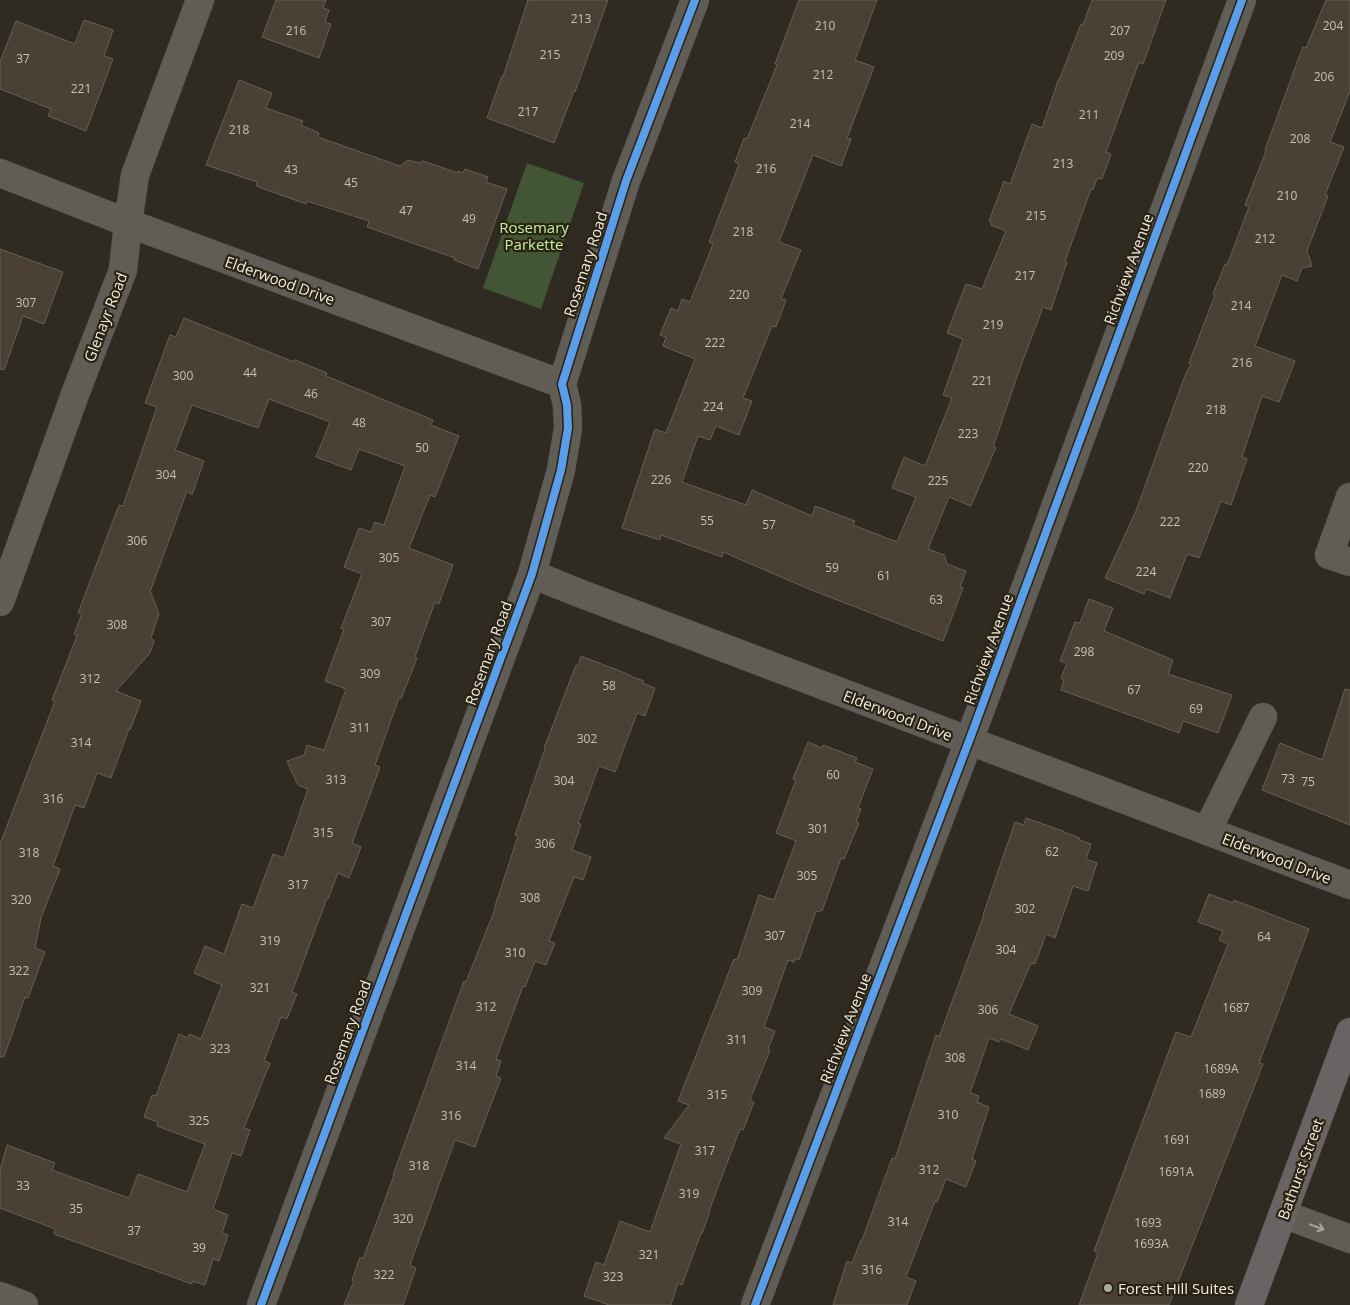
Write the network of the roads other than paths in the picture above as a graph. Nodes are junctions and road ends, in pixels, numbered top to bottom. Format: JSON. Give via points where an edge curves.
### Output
{"nodes":[{"id":1,"x":200,"y":0,"type":"edge"},
{"id":2,"x":695,"y":0,"type":"edge"},
{"id":3,"x":1242,"y":0,"type":"edge"},
{"id":4,"x":0,"y":173,"type":"edge"},
{"id":5,"x":128,"y":223,"type":"junction"},
{"id":6,"x":562,"y":384,"type":"junction"},
{"id":7,"x":1350,"y":497,"type":"edge"},
{"id":8,"x":1350,"y":562,"type":"edge"},
{"id":9,"x":532,"y":574,"type":"junction"},
{"id":10,"x":0,"y":602,"type":"edge"},
{"id":11,"x":1263,"y":717,"type":"dead end"},
{"id":12,"x":969,"y":741,"type":"junction"},
{"id":13,"x":1207,"y":831,"type":"junction"},
{"id":14,"x":1350,"y":885,"type":"edge"},
{"id":15,"x":1350,"y":1032,"type":"edge"},
{"id":16,"x":1283,"y":1214,"type":"junction"},
{"id":17,"x":1350,"y":1239,"type":"edge"},
{"id":18,"x":0,"y":1296,"type":"edge"},
{"id":19,"x":24,"y":1305,"type":"edge"},
{"id":20,"x":261,"y":1305,"type":"edge"},
{"id":21,"x":755,"y":1305,"type":"edge"},
{"id":22,"x":1249,"y":1305,"type":"edge"}],
"edges":[{"from":1,"to":5,"type":"street","name":"Glenayr Road","via":[[135,175]]},
{"from":2,"to":6,"type":"street","name":"Rosemary Road","via":[[626,181]]},
{"from":3,"to":12,"type":"street","name":"Richview Avenue"},
{"from":4,"to":5,"type":"street","name":"Elderwood Drive"},
{"from":5,"to":6,"type":"street","name":"Elderwood Drive"},
{"from":5,"to":10,"type":"street","name":"Glenayr Road","via":[[124,270]]},
{"from":6,"to":9,"type":"street","name":"Rosemary Road","via":[[568,428],[561,470]]},
{"from":7,"to":8,"type":"street","via":[[1329,554]]},
{"from":9,"to":12,"type":"street","name":"Elderwood Drive"},
{"from":9,"to":20,"type":"street","name":"Rosemary Road"},
{"from":11,"to":13,"type":"street"},
{"from":12,"to":13,"type":"street","name":"Elderwood Drive"},
{"from":12,"to":21,"type":"street","name":"Richview Avenue"},
{"from":13,"to":14,"type":"street","name":"Elderwood Drive"},
{"from":15,"to":16,"type":"main road","name":"Bathurst Street"},
{"from":16,"to":17,"type":"street","one_way":true},
{"from":16,"to":22,"type":"main road","name":"Bathurst Street"},
{"from":18,"to":19,"type":"street"}]}
